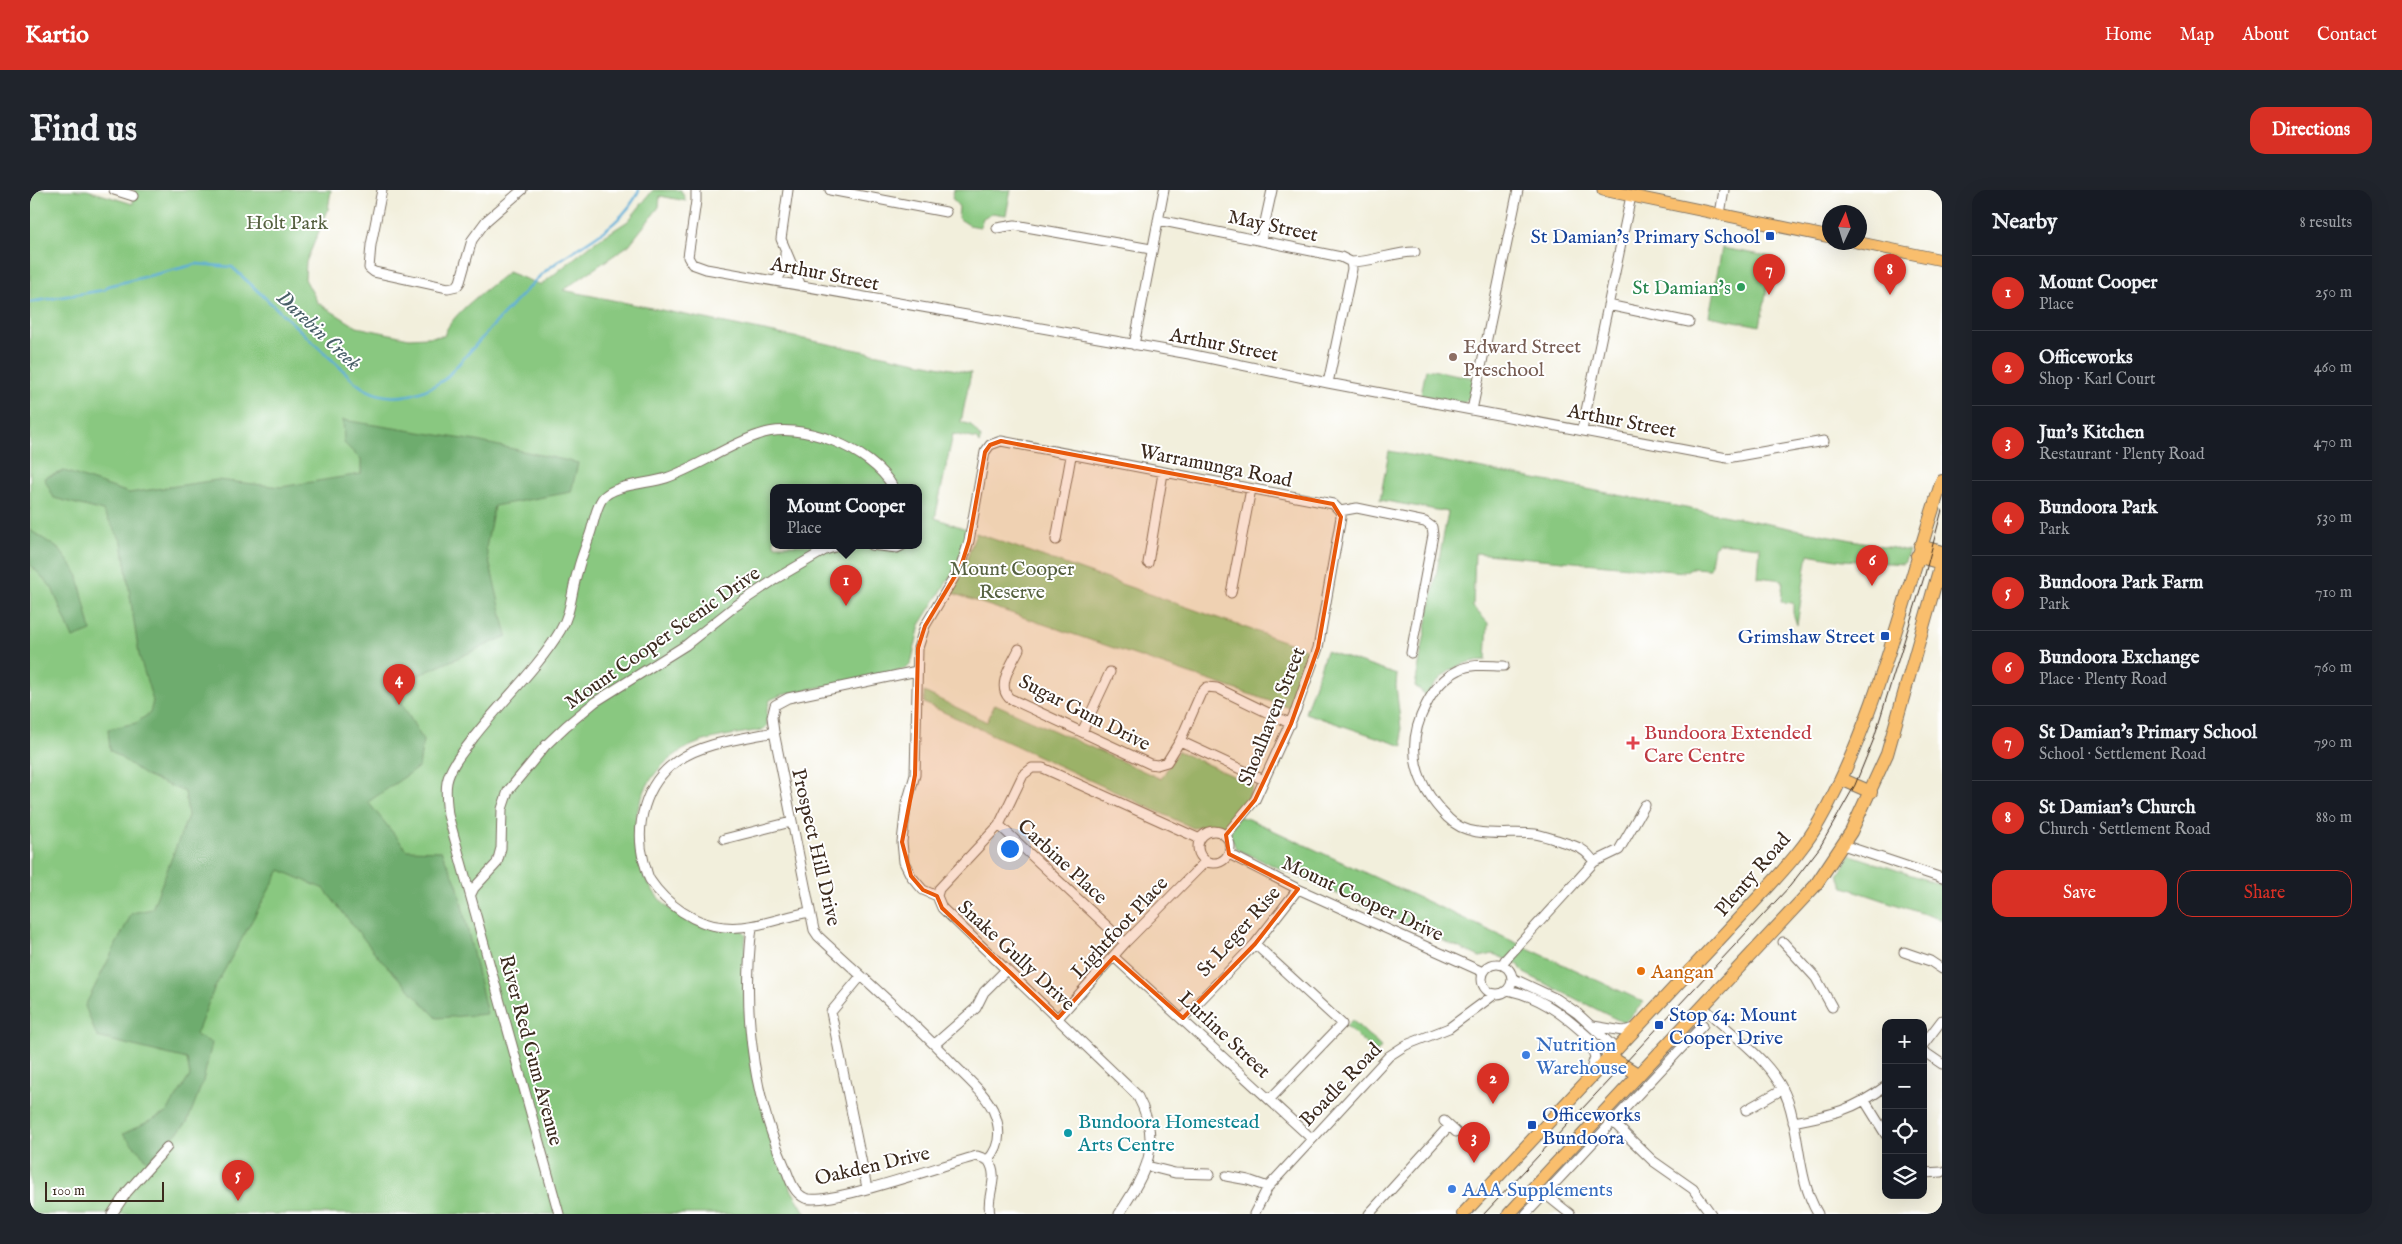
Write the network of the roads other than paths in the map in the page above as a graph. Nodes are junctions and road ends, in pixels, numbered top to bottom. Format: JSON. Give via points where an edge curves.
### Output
{"nodes":[{"id":1,"x":114,"y":190,"type":"edge"},
{"id":2,"x":382,"y":190,"type":"edge"},
{"id":3,"x":696,"y":190,"type":"edge"},
{"id":4,"x":788,"y":190,"type":"edge"},
{"id":5,"x":830,"y":190,"type":"edge"},
{"id":6,"x":1164,"y":190,"type":"edge"},
{"id":7,"x":1272,"y":190,"type":"edge"},
{"id":8,"x":1518,"y":190,"type":"edge"},
{"id":9,"x":1603,"y":190,"type":"edge"},
{"id":10,"x":1724,"y":190,"type":"edge"},
{"id":11,"x":516,"y":192,"type":"edge"},
{"id":12,"x":133,"y":196,"type":"dead end"},
{"id":13,"x":1632,"y":196,"type":"junction"},
{"id":14,"x":946,"y":212,"type":"dead end"},
{"id":15,"x":1720,"y":214,"type":"junction"},
{"id":16,"x":1158,"y":220,"type":"junction"},
{"id":17,"x":996,"y":228,"type":"dead end"},
{"id":18,"x":1822,"y":235,"type":"edge"},
{"id":19,"x":1261,"y":240,"type":"junction"},
{"id":20,"x":1867,"y":244,"type":"edge"},
{"id":21,"x":1151,"y":249,"type":"junction"},
{"id":22,"x":785,"y":250,"type":"junction"},
{"id":23,"x":1415,"y":252,"type":"dead end"},
{"id":24,"x":1938,"y":260,"type":"edge"},
{"id":25,"x":1351,"y":262,"type":"junction"},
{"id":26,"x":776,"y":281,"type":"junction"},
{"id":27,"x":802,"y":286,"type":"junction"},
{"id":28,"x":1608,"y":305,"type":"junction"},
{"id":29,"x":1689,"y":322,"type":"dead end"},
{"id":30,"x":1134,"y":344,"type":"junction"},
{"id":31,"x":1328,"y":383,"type":"junction"},
{"id":32,"x":1472,"y":410,"type":"junction"},
{"id":33,"x":1582,"y":430,"type":"junction"},
{"id":34,"x":1824,"y":441,"type":"dead end"},
{"id":35,"x":990,"y":445,"type":"joint"},
{"id":36,"x":1071,"y":456,"type":"junction"},
{"id":37,"x":1163,"y":472,"type":"junction"},
{"id":38,"x":1942,"y":481,"type":"edge"},
{"id":39,"x":891,"y":484,"type":"edge"},
{"id":40,"x":1251,"y":489,"type":"junction"},
{"id":41,"x":1340,"y":511,"type":"junction"},
{"id":42,"x":1056,"y":540,"type":"dead end"},
{"id":43,"x":828,"y":549,"type":"edge"},
{"id":44,"x":1919,"y":551,"type":"junction"},
{"id":45,"x":1942,"y":552,"type":"edge"},
{"id":46,"x":1942,"y":562,"type":"edge"},
{"id":47,"x":1148,"y":563,"type":"dead end"},
{"id":48,"x":1942,"y":582,"type":"edge"},
{"id":49,"x":1231,"y":594,"type":"dead end"},
{"id":50,"x":1933,"y":594,"type":"junction"},
{"id":51,"x":1019,"y":649,"type":"dead end"},
{"id":52,"x":1411,"y":653,"type":"dead end"},
{"id":53,"x":1504,"y":666,"type":"dead end"},
{"id":54,"x":917,"y":671,"type":"junction"},
{"id":55,"x":1110,"y":672,"type":"dead end"},
{"id":56,"x":1291,"y":724,"type":"junction"},
{"id":57,"x":774,"y":732,"type":"junction"},
{"id":58,"x":1082,"y":732,"type":"junction"},
{"id":59,"x":1180,"y":741,"type":"junction"},
{"id":60,"x":1841,"y":779,"type":"junction"},
{"id":61,"x":1264,"y":780,"type":"junction"},
{"id":62,"x":1871,"y":792,"type":"junction"},
{"id":63,"x":1645,"y":805,"type":"dead end"},
{"id":64,"x":792,"y":822,"type":"junction"},
{"id":65,"x":999,"y":825,"type":"junction"},
{"id":66,"x":1225,"y":836,"type":"junction"},
{"id":67,"x":724,"y":839,"type":"dead end"},
{"id":68,"x":1200,"y":839,"type":"junction"},
{"id":69,"x":1843,"y":845,"type":"junction"},
{"id":70,"x":1229,"y":854,"type":"junction"},
{"id":71,"x":1206,"y":861,"type":"junction"},
{"id":72,"x":1594,"y":862,"type":"junction"},
{"id":73,"x":1942,"y":878,"type":"edge"},
{"id":74,"x":1298,"y":889,"type":"junction"},
{"id":75,"x":471,"y":894,"type":"junction"},
{"id":76,"x":937,"y":896,"type":"junction"},
{"id":77,"x":810,"y":912,"type":"junction"},
{"id":78,"x":752,"y":926,"type":"junction"},
{"id":79,"x":1783,"y":942,"type":"dead end"},
{"id":80,"x":1126,"y":943,"type":"junction"},
{"id":81,"x":1255,"y":944,"type":"junction"},
{"id":82,"x":1904,"y":952,"type":"dead end"},
{"id":83,"x":1114,"y":957,"type":"junction"},
{"id":84,"x":1503,"y":964,"type":"junction"},
{"id":85,"x":1942,"y":969,"type":"edge"},
{"id":86,"x":1006,"y":970,"type":"junction"},
{"id":87,"x":1483,"y":972,"type":"junction"},
{"id":88,"x":861,"y":976,"type":"junction"},
{"id":89,"x":1512,"y":978,"type":"junction"},
{"id":90,"x":1484,"y":986,"type":"junction"},
{"id":91,"x":1508,"y":990,"type":"junction"},
{"id":92,"x":1495,"y":994,"type":"junction"},
{"id":93,"x":1702,"y":1006,"type":"junction"},
{"id":94,"x":1476,"y":1007,"type":"junction"},
{"id":95,"x":1832,"y":1007,"type":"dead end"},
{"id":96,"x":1058,"y":1018,"type":"junction"},
{"id":97,"x":1182,"y":1018,"type":"junction"},
{"id":98,"x":1942,"y":1020,"type":"edge"},
{"id":99,"x":1685,"y":1024,"type":"junction"},
{"id":100,"x":1703,"y":1025,"type":"dead end"},
{"id":101,"x":1591,"y":1026,"type":"junction"},
{"id":102,"x":1636,"y":1028,"type":"junction"},
{"id":103,"x":1587,"y":1036,"type":"junction"},
{"id":104,"x":1927,"y":1040,"type":"edge"},
{"id":105,"x":1686,"y":1042,"type":"junction"},
{"id":106,"x":935,"y":1044,"type":"junction"},
{"id":107,"x":1612,"y":1053,"type":"junction"},
{"id":108,"x":1927,"y":1054,"type":"edge"},
{"id":109,"x":1942,"y":1064,"type":"edge"},
{"id":110,"x":1639,"y":1075,"type":"junction"},
{"id":111,"x":1587,"y":1080,"type":"junction"},
{"id":112,"x":1783,"y":1089,"type":"junction"},
{"id":113,"x":1882,"y":1089,"type":"edge"},
{"id":114,"x":1270,"y":1099,"type":"junction"},
{"id":115,"x":1866,"y":1101,"type":"junction"},
{"id":116,"x":1746,"y":1110,"type":"dead end"},
{"id":117,"x":1613,"y":1122,"type":"junction"},
{"id":118,"x":1793,"y":1122,"type":"junction"},
{"id":119,"x":1450,"y":1126,"type":"dead end"},
{"id":120,"x":1882,"y":1128,"type":"edge"},
{"id":121,"x":1311,"y":1138,"type":"junction"},
{"id":122,"x":167,"y":1147,"type":"dead end"},
{"id":123,"x":988,"y":1160,"type":"junction"},
{"id":124,"x":1147,"y":1166,"type":"junction"},
{"id":125,"x":1942,"y":1172,"type":"edge"},
{"id":126,"x":1927,"y":1173,"type":"edge"},
{"id":127,"x":1210,"y":1174,"type":"dead end"},
{"id":128,"x":1226,"y":1176,"type":"dead end"},
{"id":129,"x":1268,"y":1187,"type":"junction"},
{"id":130,"x":867,"y":1188,"type":"junction"},
{"id":131,"x":1545,"y":1194,"type":"junction"},
{"id":132,"x":112,"y":1214,"type":"edge"},
{"id":133,"x":559,"y":1214,"type":"edge"},
{"id":134,"x":990,"y":1214,"type":"edge"},
{"id":135,"x":1118,"y":1214,"type":"edge"},
{"id":136,"x":1254,"y":1214,"type":"edge"},
{"id":137,"x":1369,"y":1214,"type":"edge"},
{"id":138,"x":1463,"y":1214,"type":"edge"},
{"id":139,"x":1510,"y":1214,"type":"edge"},
{"id":140,"x":1526,"y":1214,"type":"edge"},
{"id":141,"x":1570,"y":1214,"type":"edge"},
{"id":142,"x":1711,"y":1214,"type":"edge"},
{"id":143,"x":1818,"y":1214,"type":"edge"}],
"edges":[{"from":1,"to":12,"type":"street"},
{"from":2,"to":11,"type":"street","via":[[368,266],[374,272],[448,288],[460,282],[472,240],[486,221]]},
{"from":3,"to":26,"type":"street","name":"Arthur Street","via":[[687,249],[689,261],[706,269]]},
{"from":4,"to":22,"type":"street","via":[[781,229]]},
{"from":5,"to":14,"type":"street"},
{"from":6,"to":16,"type":"street"},
{"from":7,"to":19,"type":"street"},
{"from":8,"to":32,"type":"street"},
{"from":9,"to":13,"type":"main road"},
{"from":10,"to":15,"type":"street"},
{"from":13,"to":15,"type":"main road"},
{"from":13,"to":28,"type":"street"},
{"from":15,"to":18,"type":"main road"},
{"from":16,"to":19,"type":"street","name":"May Street"},
{"from":16,"to":21,"type":"street"},
{"from":17,"to":21,"type":"street","via":[[1015,225]]},
{"from":19,"to":25,"type":"street","name":"May Street","via":[[1342,257]]},
{"from":20,"to":24,"type":"main road"},
{"from":21,"to":30,"type":"street"},
{"from":22,"to":26,"type":"street","via":[[785,267]]},
{"from":22,"to":27,"type":"street"},
{"from":23,"to":25,"type":"street"},
{"from":25,"to":31,"type":"street"},
{"from":26,"to":27,"type":"street","name":"Arthur Street"},
{"from":27,"to":30,"type":"street","name":"Arthur Street"},
{"from":28,"to":29,"type":"street"},
{"from":28,"to":33,"type":"street"},
{"from":30,"to":31,"type":"street","name":"Arthur Street"},
{"from":31,"to":32,"type":"street","name":"Arthur Street"},
{"from":32,"to":33,"type":"street","name":"Arthur Street"},
{"from":33,"to":34,"type":"street","name":"Arthur Street","via":[[1726,458]]},
{"from":35,"to":36,"type":"street","name":"Warramunga Road","via":[[1001,441]]},
{"from":35,"to":54,"type":"street","name":"Snake Gully Drive","via":[[985,452],[969,542],[961,566],[925,626],[918,648]]},
{"from":36,"to":37,"type":"street","name":"Warramunga Road"},
{"from":36,"to":42,"type":"street"},
{"from":37,"to":40,"type":"street","name":"Warramunga Road"},
{"from":37,"to":47,"type":"street"},
{"from":38,"to":44,"type":"highway","name":"Plenty Road"},
{"from":39,"to":75,"type":"street","via":[[864,455],[844,444],[803,434],[772,431],[742,441],[696,466],[618,489],[602,499],[577,572],[569,612],[560,631],[495,710],[450,773],[446,798],[448,815]]},
{"from":40,"to":41,"type":"street","name":"Warramunga Road","via":[[1334,504]]},
{"from":40,"to":49,"type":"street"},
{"from":41,"to":52,"type":"street","name":"Warramunga Road","via":[[1357,508],[1426,522],[1432,527]]},
{"from":41,"to":56,"type":"street","name":"Shoalhaven Street","via":[[1318,648]]},
{"from":43,"to":75,"type":"street","name":"Mount Cooper Scenic Drive","via":[[777,578],[686,645],[595,702],[546,745],[508,791],[502,809],[501,848],[497,862]]},
{"from":44,"to":45,"type":"highway"},
{"from":44,"to":46,"type":"highway"},
{"from":44,"to":60,"type":"highway","name":"Plenty Road","via":[[1873,698]]},
{"from":46,"to":50,"type":"highway"},
{"from":48,"to":50,"type":"main road"},
{"from":50,"to":62,"type":"highway","via":[[1887,754]]},
{"from":51,"to":58,"type":"street","name":"Sugar Gum Drive","via":[[1004,683],[1007,696]]},
{"from":53,"to":72,"type":"street","via":[[1459,669],[1434,691],[1415,729],[1415,765],[1435,804],[1459,827],[1472,831],[1537,834],[1584,849]]},
{"from":54,"to":57,"type":"street","name":"Prospect Hill Drive","via":[[788,698],[775,705],[772,717]]},
{"from":54,"to":76,"type":"street","name":"Snake Gully Drive","via":[[915,775],[906,806],[902,842],[904,862],[911,876],[923,890]]},
{"from":55,"to":58,"type":"street"},
{"from":56,"to":59,"type":"street","via":[[1217,688],[1208,687],[1201,693]]},
{"from":56,"to":61,"type":"street","name":"Shoalhaven Street"},
{"from":57,"to":64,"type":"street","name":"Prospect Hill Drive"},
{"from":57,"to":78,"type":"street","via":[[698,749],[676,761],[653,786],[642,812],[639,845],[649,879],[673,905],[698,922],[724,927]]},
{"from":58,"to":59,"type":"street","name":"Sugar Gum Drive","via":[[1156,765],[1167,762]]},
{"from":59,"to":61,"type":"street","name":"Sugar Gum Drive"},
{"from":60,"to":62,"type":"highway"},
{"from":60,"to":102,"type":"highway","name":"Plenty Road","via":[[1820,821],[1796,855]]},
{"from":61,"to":66,"type":"street","name":"Shoalhaven Street","via":[[1248,810]]},
{"from":62,"to":69,"type":"highway"},
{"from":63,"to":72,"type":"street","via":[[1619,850]]},
{"from":64,"to":67,"type":"street"},
{"from":64,"to":77,"type":"street","name":"Prospect Hill Drive"},
{"from":65,"to":68,"type":"street","via":[[1023,776],[1032,768],[1043,768]]},
{"from":65,"to":76,"type":"street"},
{"from":65,"to":80,"type":"street","name":"Carbine Place"},
{"from":66,"to":68,"type":"street","via":[[1212,831]]},
{"from":66,"to":70,"type":"street"},
{"from":68,"to":71,"type":"street","via":[[1199,854]]},
{"from":69,"to":73,"type":"street"},
{"from":69,"to":93,"type":"highway","via":[[1814,886]]},
{"from":70,"to":71,"type":"street","via":[[1220,862]]},
{"from":70,"to":74,"type":"street","name":"Mount Cooper Drive"},
{"from":71,"to":80,"type":"street","name":"Lightfoot Place"},
{"from":72,"to":84,"type":"street"},
{"from":74,"to":81,"type":"street","name":"St Leger Rise"},
{"from":74,"to":87,"type":"street","name":"Mount Cooper Drive"},
{"from":75,"to":133,"type":"street","name":"River Red Gum Avenue"},
{"from":76,"to":86,"type":"street","name":"Snake Gully Drive","via":[[942,908]]},
{"from":77,"to":78,"type":"street"},
{"from":77,"to":88,"type":"street","name":"Prospect Hill Drive","via":[[818,936]]},
{"from":78,"to":130,"type":"street","name":"Oakden Drive","via":[[748,1011],[754,1062],[763,1104],[781,1158],[795,1189],[805,1198],[818,1199]]},
{"from":79,"to":95,"type":"street","via":[[1816,978]]},
{"from":80,"to":83,"type":"street","name":"Lightfoot Place"},
{"from":81,"to":97,"type":"street","name":"St Leger Rise"},
{"from":81,"to":114,"type":"street","via":[[1342,1024]]},
{"from":82,"to":85,"type":"street"},
{"from":83,"to":96,"type":"street","name":"Lightfoot Place"},
{"from":83,"to":97,"type":"street","name":"Lurline Street"},
{"from":84,"to":87,"type":"street","via":[[1489,965]]},
{"from":84,"to":89,"type":"street","via":[[1510,970]]},
{"from":86,"to":96,"type":"street","name":"Snake Gully Drive"},
{"from":86,"to":106,"type":"street","via":[[984,992],[976,1008]]},
{"from":87,"to":90,"type":"street"},
{"from":88,"to":106,"type":"street","name":"Prospect Hill Drive"},
{"from":88,"to":130,"type":"street","via":[[831,1012]]},
{"from":89,"to":91,"type":"street"},
{"from":89,"to":101,"type":"street","via":[[1557,999]]},
{"from":90,"to":92,"type":"street"},
{"from":90,"to":94,"type":"street"},
{"from":91,"to":92,"type":"street"},
{"from":91,"to":103,"type":"street","via":[[1553,1007]]},
{"from":92,"to":94,"type":"street","name":"Boadle Road"},
{"from":93,"to":99,"type":"highway"},
{"from":93,"to":112,"type":"street","via":[[1770,1069]]},
{"from":94,"to":121,"type":"street","name":"Boadle Road","via":[[1449,1028],[1396,1050]]},
{"from":96,"to":124,"type":"street","name":"Snake Gully Drive","via":[[1137,1095],[1145,1109],[1150,1132]]},
{"from":97,"to":114,"type":"street","name":"Lurline Street"},
{"from":98,"to":104,"type":"street"},
{"from":99,"to":105,"type":"street"},
{"from":99,"to":110,"type":"highway"},
{"from":100,"to":105,"type":"street"},
{"from":101,"to":102,"type":"street","via":[[1623,1031]]},
{"from":101,"to":107,"type":"street"},
{"from":102,"to":107,"type":"highway","name":"Plenty Road"},
{"from":103,"to":107,"type":"street"},
{"from":103,"to":111,"type":"street","via":[[1595,1056]]},
{"from":105,"to":117,"type":"street"},
{"from":106,"to":123,"type":"street","name":"Prospect Hill Drive","via":[[985,1097],[993,1111],[1000,1139]]},
{"from":107,"to":110,"type":"highway"},
{"from":107,"to":111,"type":"highway","name":"Plenty Road"},
{"from":108,"to":109,"type":"street"},
{"from":110,"to":139,"type":"highway"},
{"from":111,"to":138,"type":"highway","name":"Plenty Road"},
{"from":112,"to":116,"type":"street"},
{"from":112,"to":118,"type":"street"},
{"from":113,"to":115,"type":"street"},
{"from":114,"to":121,"type":"street","name":"Lurline Street"},
{"from":115,"to":118,"type":"street","via":[[1834,1114]]},
{"from":115,"to":120,"type":"street"},
{"from":117,"to":131,"type":"street"},
{"from":117,"to":142,"type":"street","via":[[1658,1165],[1693,1189]]},
{"from":118,"to":143,"type":"street","via":[[1804,1183]]},
{"from":119,"to":137,"type":"street"},
{"from":121,"to":129,"type":"street","name":"Boadle Road"},
{"from":122,"to":132,"type":"street"},
{"from":123,"to":130,"type":"street","name":"Oakden Drive","via":[[977,1156]]},
{"from":123,"to":134,"type":"street","via":[[994,1173]]},
{"from":124,"to":127,"type":"street","via":[[1176,1173]]},
{"from":124,"to":135,"type":"street","name":"Snake Gully Drive"},
{"from":125,"to":126,"type":"street"},
{"from":128,"to":129,"type":"street"},
{"from":129,"to":136,"type":"street","name":"Boadle Road"},
{"from":131,"to":140,"type":"street"},
{"from":131,"to":141,"type":"street"}]}
